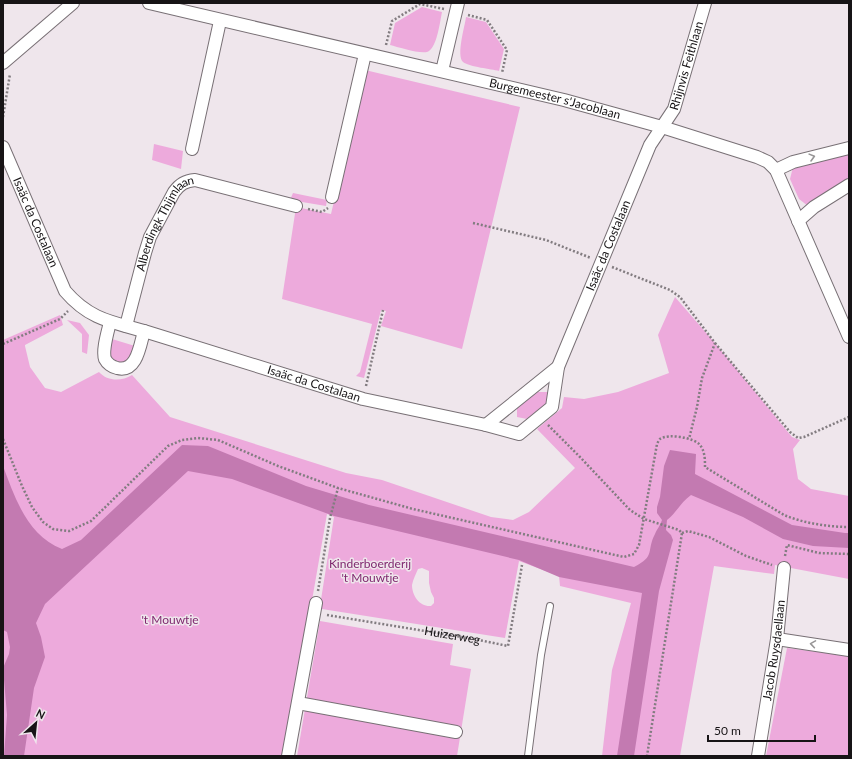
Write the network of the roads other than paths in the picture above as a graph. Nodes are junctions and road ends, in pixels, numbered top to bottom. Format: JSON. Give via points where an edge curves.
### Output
{"nodes":[{"id":1,"x":72,"y":3,"type":"edge"},
{"id":2,"x":149,"y":3,"type":"edge"},
{"id":3,"x":458,"y":3,"type":"edge"},
{"id":4,"x":704,"y":3,"type":"edge"},
{"id":5,"x":220,"y":21,"type":"junction"},
{"id":6,"x":365,"y":54,"type":"junction"},
{"id":7,"x":3,"y":63,"type":"edge"},
{"id":8,"x":442,"y":71,"type":"junction"},
{"id":9,"x":662,"y":127,"type":"junction"},
{"id":10,"x":3,"y":147,"type":"edge"},
{"id":11,"x":849,"y":148,"type":"edge"},
{"id":12,"x":192,"y":149,"type":"dead end"},
{"id":13,"x":776,"y":170,"type":"junction"},
{"id":14,"x":849,"y":185,"type":"edge"},
{"id":15,"x":332,"y":197,"type":"dead end"},
{"id":16,"x":296,"y":206,"type":"dead end"},
{"id":17,"x":798,"y":221,"type":"junction"},
{"id":18,"x":110,"y":322,"type":"junction"},
{"id":19,"x":126,"y":326,"type":"junction"},
{"id":20,"x":144,"y":331,"type":"junction"},
{"id":21,"x":849,"y":336,"type":"edge"},
{"id":22,"x":558,"y":367,"type":"junction"},
{"id":23,"x":486,"y":425,"type":"junction"},
{"id":24,"x":784,"y":568,"type":"road end"},
{"id":25,"x":550,"y":606,"type":"dead end"},
{"id":26,"x":315,"y":608,"type":"road end"},
{"id":27,"x":776,"y":639,"type":"junction"},
{"id":28,"x":849,"y":650,"type":"edge"},
{"id":29,"x":298,"y":703,"type":"junction"},
{"id":30,"x":456,"y":732,"type":"dead end"},
{"id":31,"x":288,"y":756,"type":"edge"},
{"id":32,"x":528,"y":756,"type":"edge"},
{"id":33,"x":758,"y":756,"type":"edge"}],
"edges":[{"from":1,"to":7,"type":"street"},
{"from":2,"to":5,"type":"street","name":"Burgemeester s'Jacoblaan"},
{"from":3,"to":8,"type":"street"},
{"from":4,"to":9,"type":"street","name":"Rhijnvis Feithlaan","via":[[674,109]]},
{"from":5,"to":6,"type":"street","name":"Burgemeester s'Jacoblaan"},
{"from":5,"to":12,"type":"street"},
{"from":6,"to":8,"type":"street","name":"Burgemeester s'Jacoblaan"},
{"from":6,"to":15,"type":"street"},
{"from":8,"to":9,"type":"street","name":"Burgemeester s'Jacoblaan"},
{"from":9,"to":13,"type":"street","name":"Burgemeester s'Jacoblaan","via":[[757,157],[768,162]]},
{"from":9,"to":22,"type":"street","name":"Isaäc da Costalaan","via":[[650,145]]},
{"from":10,"to":18,"type":"street","name":"Isaäc da Costalaan","via":[[65,291],[86,311]]},
{"from":13,"to":11,"type":"street","one_way":true,"via":[[793,162]]},
{"from":13,"to":17,"type":"street"},
{"from":14,"to":17,"type":"street","via":[[814,207]]},
{"from":16,"to":19,"type":"street","name":"Alberdingk Thijmlaan","via":[[187,180],[174,192],[150,238]]},
{"from":17,"to":21,"type":"street"},
{"from":18,"to":19,"type":"street","name":"Isaäc da Costalaan"},
{"from":18,"to":20,"type":"street","via":[[104,348],[105,359],[112,367],[122,369],[132,365]]},
{"from":19,"to":20,"type":"street","name":"Isaäc da Costalaan"},
{"from":20,"to":23,"type":"street","name":"Isaäc da Costalaan","via":[[363,399]]},
{"from":22,"to":23,"type":"street","name":"Isaäc da Costalaan"},
{"from":22,"to":23,"type":"street","name":"Isaäc da Costalaan","via":[[552,407],[540,418],[519,434]]},
{"from":24,"to":27,"type":"street","name":"Jacob Ruysdaellaan"},
{"from":25,"to":32,"type":"lane"},
{"from":26,"to":29,"type":"street"},
{"from":28,"to":27,"type":"street","one_way":true},
{"from":27,"to":33,"type":"street","name":"Jacob Ruysdaellaan"},
{"from":29,"to":30,"type":"street"},
{"from":29,"to":31,"type":"street"}]}
